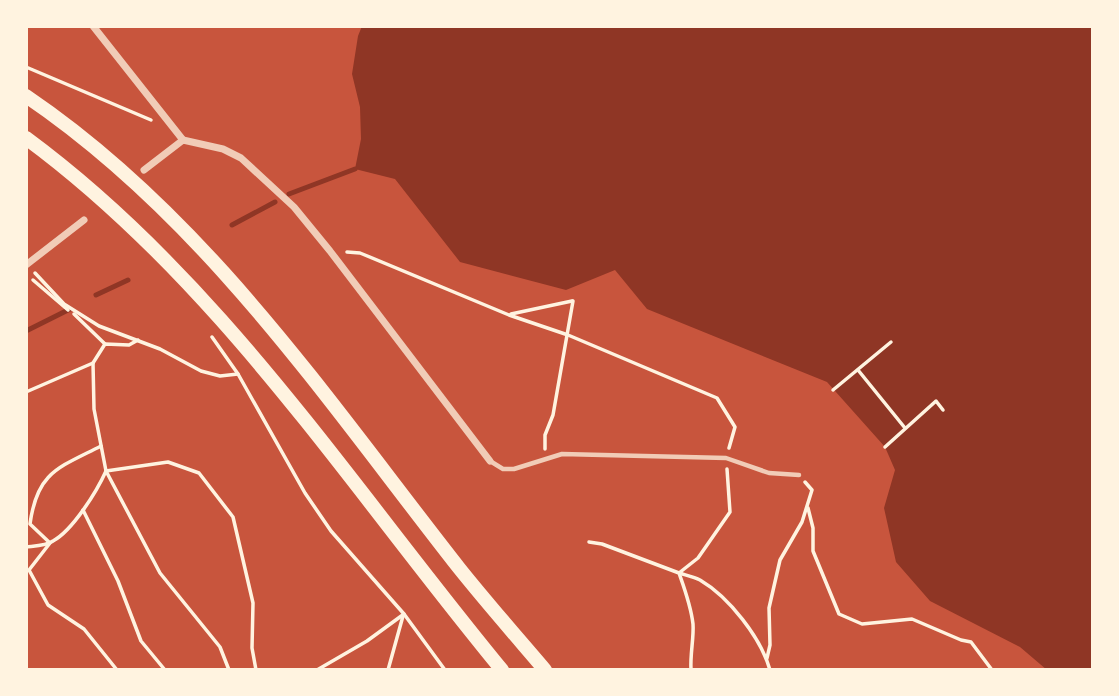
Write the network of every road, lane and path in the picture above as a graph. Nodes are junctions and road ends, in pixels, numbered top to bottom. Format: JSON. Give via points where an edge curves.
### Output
{"nodes":[{"id":1,"x":93,"y":26,"type":"edge"},
{"id":2,"x":26,"y":67,"type":"edge"},
{"id":3,"x":26,"y":96,"type":"edge"},
{"id":4,"x":26,"y":138,"type":"edge"},
{"id":5,"x":183,"y":139,"type":"junction"},
{"id":6,"x":144,"y":170,"type":"dead end"},
{"id":7,"x":84,"y":220,"type":"dead end"},
{"id":8,"x":330,"y":251,"type":"junction"},
{"id":9,"x":27,"y":265,"type":"edge"},
{"id":10,"x":36,"y":278,"type":"junction"},
{"id":11,"x":26,"y":285,"type":"edge"},
{"id":12,"x":509,"y":315,"type":"junction"},
{"id":13,"x":211,"y":334,"type":"dead end"},
{"id":14,"x":568,"y":335,"type":"junction"},
{"id":15,"x":138,"y":340,"type":"junction"},
{"id":16,"x":891,"y":342,"type":"dead end"},
{"id":17,"x":105,"y":344,"type":"junction"},
{"id":18,"x":93,"y":362,"type":"junction"},
{"id":19,"x":858,"y":370,"type":"junction"},
{"id":20,"x":237,"y":374,"type":"junction"},
{"id":21,"x":833,"y":390,"type":"dead end"},
{"id":22,"x":26,"y":392,"type":"edge"},
{"id":23,"x":943,"y":410,"type":"dead end"},
{"id":24,"x":905,"y":428,"type":"junction"},
{"id":25,"x":545,"y":435,"type":"dead end"},
{"id":26,"x":101,"y":446,"type":"junction"},
{"id":27,"x":885,"y":447,"type":"dead end"},
{"id":28,"x":726,"y":458,"type":"junction"},
{"id":29,"x":491,"y":461,"type":"joint"},
{"id":30,"x":106,"y":471,"type":"junction"},
{"id":31,"x":799,"y":475,"type":"joint"},
{"id":32,"x":808,"y":508,"type":"junction"},
{"id":33,"x":83,"y":510,"type":"junction"},
{"id":34,"x":589,"y":542,"type":"dead end"},
{"id":35,"x":50,"y":543,"type":"junction"},
{"id":36,"x":26,"y":547,"type":"edge"},
{"id":37,"x":679,"y":573,"type":"junction"},
{"id":38,"x":404,"y":614,"type":"junction"},
{"id":39,"x":766,"y":658,"type":"junction"},
{"id":40,"x":117,"y":670,"type":"edge"},
{"id":41,"x":165,"y":670,"type":"edge"},
{"id":42,"x":229,"y":670,"type":"edge"},
{"id":43,"x":256,"y":670,"type":"edge"},
{"id":44,"x":317,"y":670,"type":"edge"},
{"id":45,"x":388,"y":670,"type":"edge"},
{"id":46,"x":444,"y":670,"type":"edge"},
{"id":47,"x":502,"y":670,"type":"edge"},
{"id":48,"x":545,"y":670,"type":"edge"},
{"id":49,"x":691,"y":670,"type":"edge"},
{"id":50,"x":770,"y":670,"type":"edge"},
{"id":51,"x":992,"y":670,"type":"edge"}],
"edges":[{"from":1,"to":5,"type":"street"},
{"from":2,"to":5,"type":"path","via":[[150,120]]},
{"from":3,"to":48,"type":"highway","via":[[110,160],[247,298]]},
{"from":4,"to":47,"type":"highway","via":[[117,211],[202,297],[268,373]]},
{"from":5,"to":6,"type":"street"},
{"from":5,"to":8,"type":"street","via":[[241,158],[294,207]]},
{"from":7,"to":9,"type":"street"},
{"from":8,"to":12,"type":"path","via":[[360,253]]},
{"from":8,"to":29,"type":"street"},
{"from":9,"to":10,"type":"path"},
{"from":10,"to":11,"type":"path"},
{"from":10,"to":15,"type":"path","via":[[64,304],[99,326]]},
{"from":10,"to":17,"type":"path"},
{"from":12,"to":14,"type":"path"},
{"from":12,"to":14,"type":"path","via":[[573,301]]},
{"from":13,"to":20,"type":"path"},
{"from":14,"to":25,"type":"path"},
{"from":14,"to":28,"type":"path","via":[[717,398],[735,427]]},
{"from":15,"to":17,"type":"path","via":[[129,345]]},
{"from":15,"to":20,"type":"path","via":[[201,371]]},
{"from":16,"to":19,"type":"path"},
{"from":17,"to":18,"type":"path"},
{"from":18,"to":22,"type":"path"},
{"from":18,"to":26,"type":"path"},
{"from":19,"to":21,"type":"path"},
{"from":19,"to":24,"type":"path"},
{"from":20,"to":38,"type":"path","via":[[305,493]]},
{"from":23,"to":24,"type":"path","via":[[936,401]]},
{"from":24,"to":27,"type":"path"},
{"from":26,"to":30,"type":"path"},
{"from":26,"to":35,"type":"path","via":[[61,466],[42,482],[30,524]]},
{"from":28,"to":29,"type":"lane","via":[[562,454],[514,469],[503,469]]},
{"from":28,"to":31,"type":"lane","via":[[769,473]]},
{"from":28,"to":37,"type":"path","via":[[730,513],[698,558]]},
{"from":30,"to":33,"type":"path"},
{"from":30,"to":42,"type":"path","via":[[160,573],[220,647]]},
{"from":30,"to":43,"type":"path","via":[[168,462],[199,473],[233,517],[253,603]]},
{"from":31,"to":32,"type":"path","via":[[813,490]]},
{"from":32,"to":39,"type":"path","via":[[780,560],[769,608]]},
{"from":32,"to":51,"type":"path","via":[[813,551],[839,614],[862,624],[912,619],[971,642]]},
{"from":33,"to":35,"type":"path"},
{"from":33,"to":41,"type":"path","via":[[141,641]]},
{"from":34,"to":37,"type":"path"},
{"from":35,"to":36,"type":"path"},
{"from":35,"to":40,"type":"path","via":[[29,570],[48,605],[84,629]]},
{"from":37,"to":39,"type":"path","via":[[699,580],[734,609]]},
{"from":37,"to":49,"type":"path","via":[[693,627]]},
{"from":38,"to":44,"type":"path"},
{"from":38,"to":45,"type":"path"},
{"from":38,"to":46,"type":"path"},
{"from":39,"to":50,"type":"path"}]}
